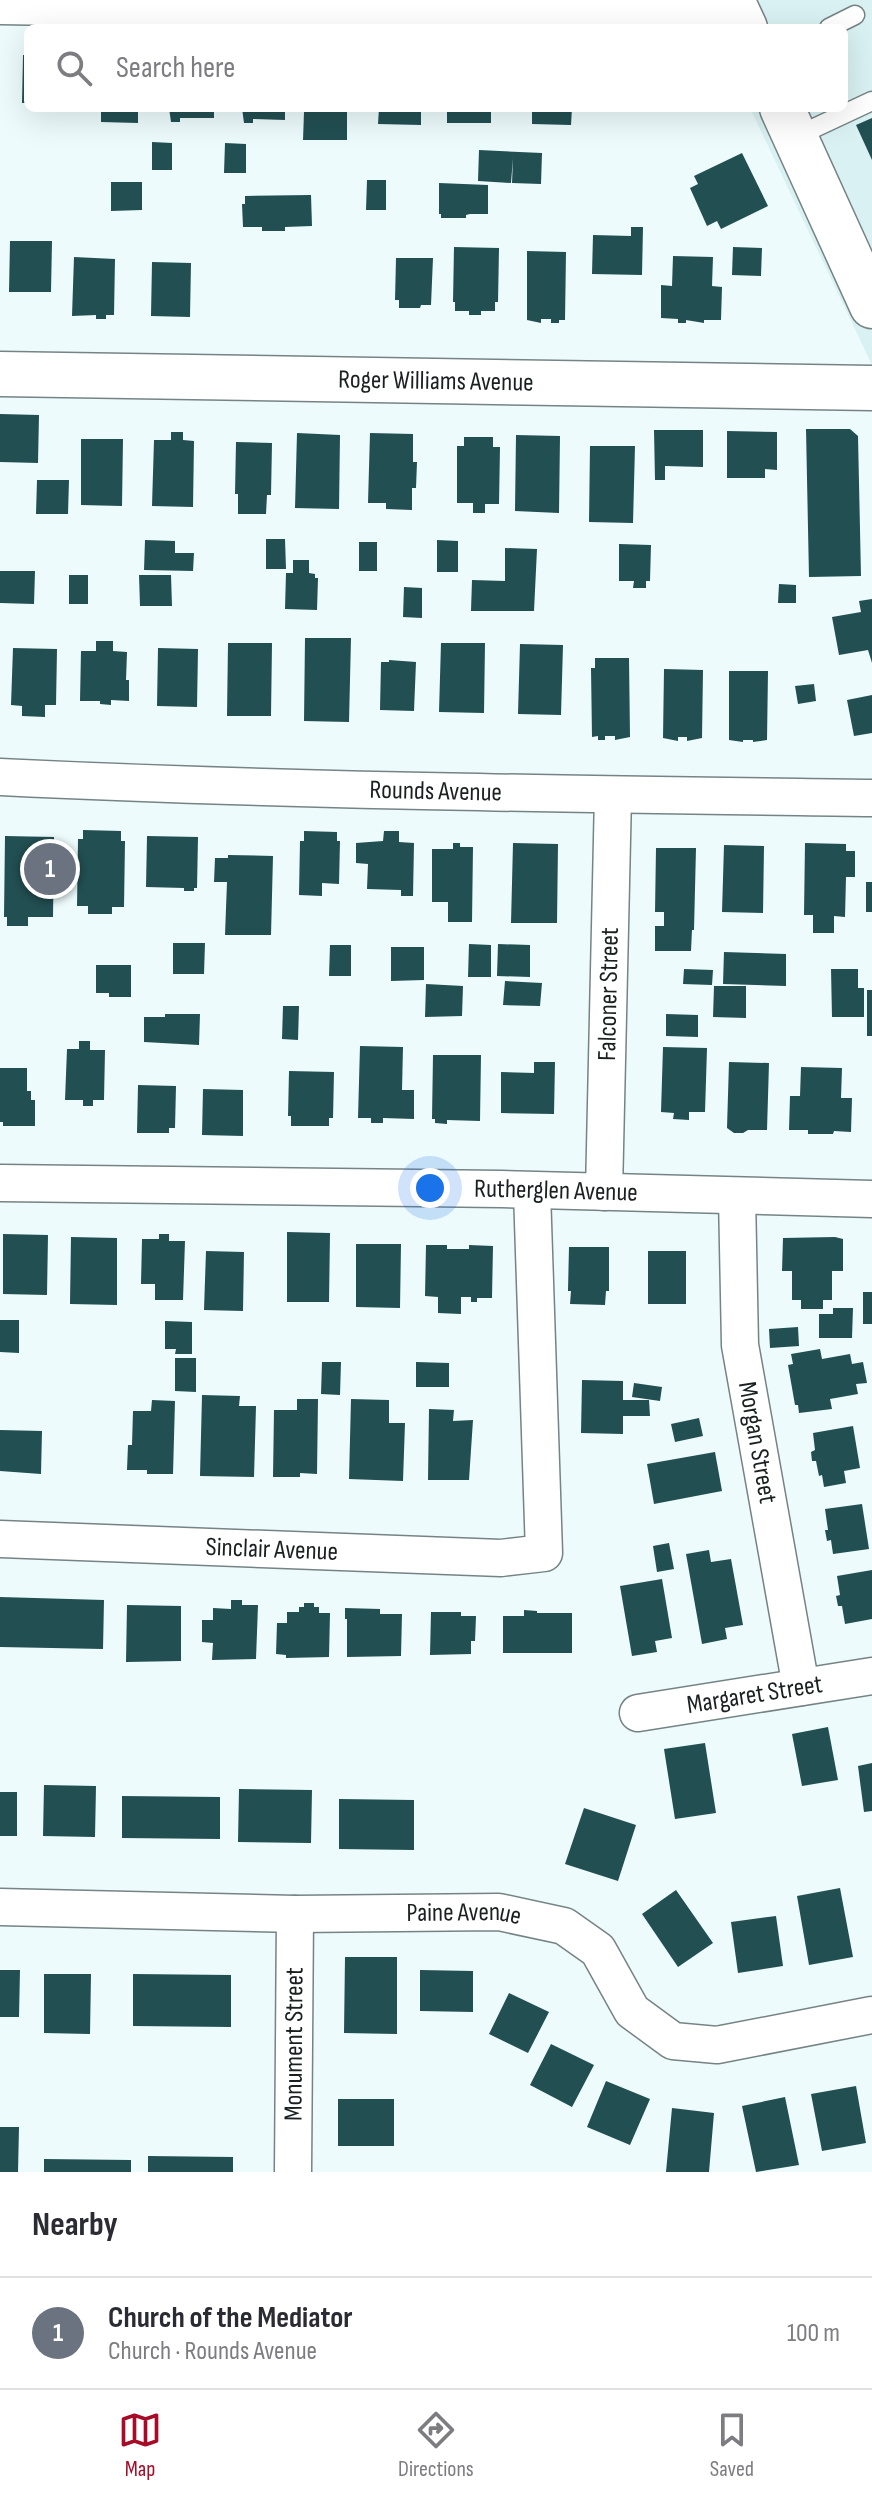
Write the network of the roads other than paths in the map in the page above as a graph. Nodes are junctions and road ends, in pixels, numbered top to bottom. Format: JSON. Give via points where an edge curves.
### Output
{"nodes":[{"id":1,"x":0,"y":6,"type":"edge"},
{"id":2,"x":739,"y":15,"type":"edge"},
{"id":3,"x":855,"y":15,"type":"dead end"},
{"id":4,"x":837,"y":24,"type":"edge"},
{"id":5,"x":872,"y":101,"type":"edge"},
{"id":6,"x":848,"y":107,"type":"edge"},
{"id":7,"x":828,"y":112,"type":"edge"},
{"id":8,"x":788,"y":122,"type":"edge"},
{"id":9,"x":872,"y":306,"type":"edge"},
{"id":10,"x":0,"y":374,"type":"edge"},
{"id":11,"x":872,"y":388,"type":"edge"},
{"id":12,"x":0,"y":777,"type":"edge"},
{"id":13,"x":613,"y":795,"type":"junction"},
{"id":14,"x":872,"y":798,"type":"edge"},
{"id":15,"x":0,"y":1183,"type":"edge"},
{"id":16,"x":532,"y":1192,"type":"junction"},
{"id":17,"x":604,"y":1192,"type":"junction"},
{"id":18,"x":737,"y":1196,"type":"junction"},
{"id":19,"x":872,"y":1199,"type":"edge"},
{"id":20,"x":0,"y":1539,"type":"edge"},
{"id":21,"x":872,"y":1676,"type":"edge"},
{"id":22,"x":801,"y":1687,"type":"junction"},
{"id":23,"x":638,"y":1713,"type":"dead end"},
{"id":24,"x":0,"y":1907,"type":"edge"},
{"id":25,"x":295,"y":1914,"type":"junction"},
{"id":26,"x":872,"y":2015,"type":"edge"},
{"id":27,"x":293,"y":2172,"type":"edge"}],
"edges":[{"from":1,"to":2,"type":"street"},
{"from":3,"to":4,"type":"lane"},
{"from":5,"to":6,"type":"lane"},
{"from":7,"to":8,"type":"lane"},
{"from":8,"to":9,"type":"main road"},
{"from":10,"to":11,"type":"main road","name":"Roger Williams Avenue"},
{"from":12,"to":13,"type":"street","name":"Rounds Avenue"},
{"from":13,"to":14,"type":"street","name":"Rounds Avenue"},
{"from":13,"to":17,"type":"street","name":"Falconer Street"},
{"from":15,"to":16,"type":"street","name":"Rutherglen Avenue"},
{"from":16,"to":17,"type":"street","name":"Rutherglen Avenue"},
{"from":16,"to":20,"type":"street","name":"Sinclair Avenue","via":[[544,1553],[485,1557]]},
{"from":17,"to":18,"type":"street","name":"Rutherglen Avenue"},
{"from":18,"to":19,"type":"street","name":"Rutherglen Avenue"},
{"from":18,"to":22,"type":"street","name":"Morgan Street","via":[[740,1345]]},
{"from":21,"to":22,"type":"street","name":"Margaret Street"},
{"from":22,"to":23,"type":"street","name":"Margaret Street"},
{"from":24,"to":25,"type":"street","name":"Paine Avenue"},
{"from":25,"to":26,"type":"street","name":"Paine Avenue","via":[[499,1912],[564,1926],[598,1950],[632,2011],[673,2041],[717,2045]]},
{"from":25,"to":27,"type":"street","name":"Monument Street"}]}
